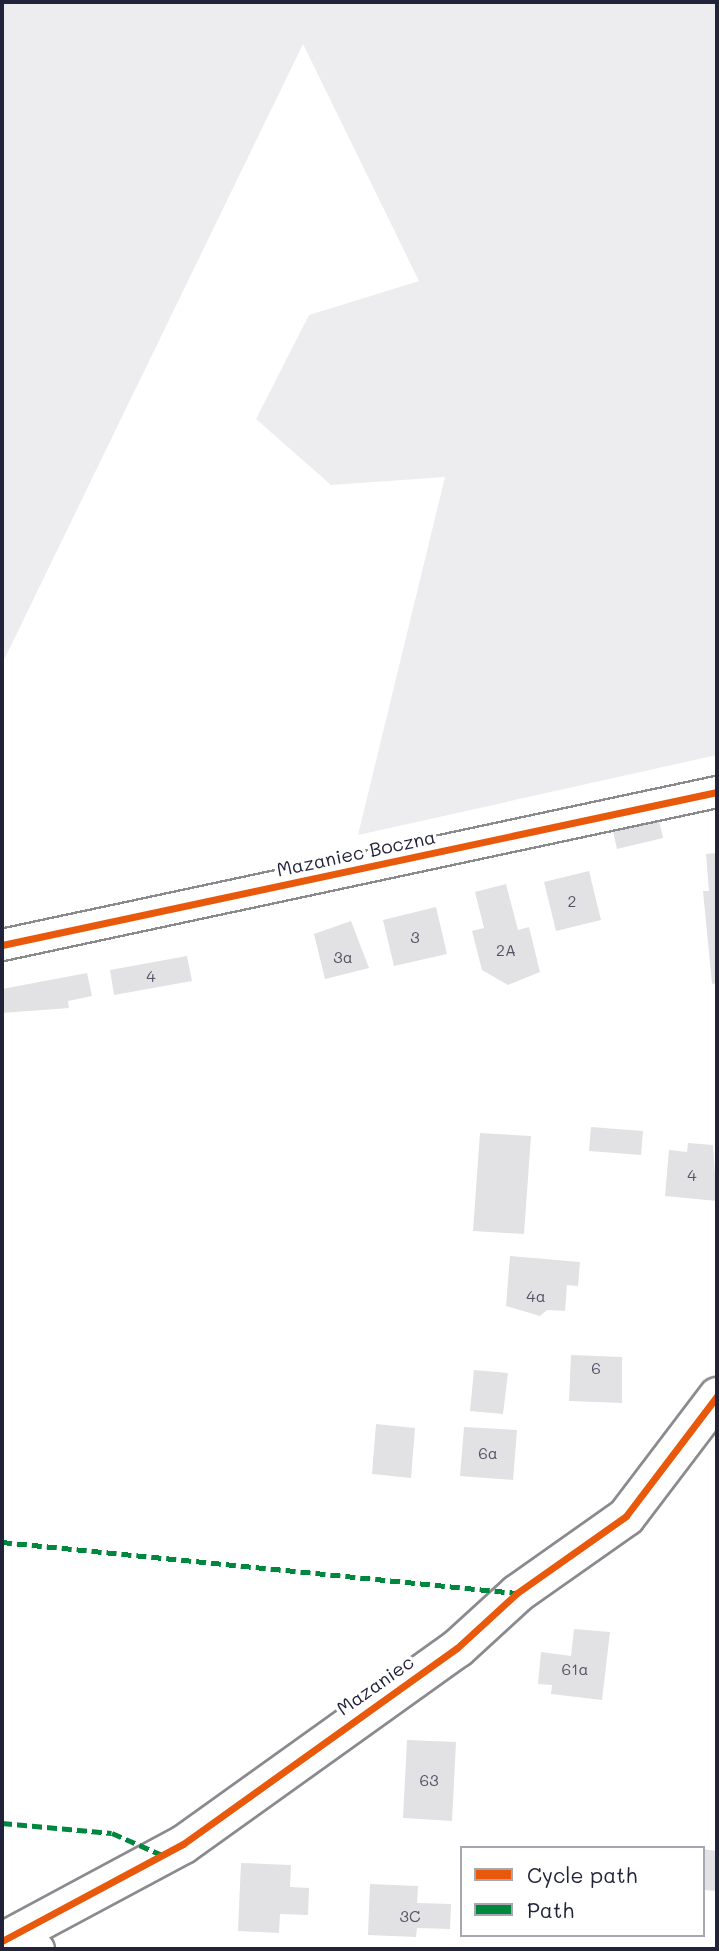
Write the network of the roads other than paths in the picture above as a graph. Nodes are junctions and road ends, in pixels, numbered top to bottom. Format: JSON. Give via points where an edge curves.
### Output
{"nodes":[{"id":1,"x":717,"y":792,"type":"edge"},
{"id":2,"x":2,"y":945,"type":"edge"},
{"id":3,"x":717,"y":1396,"type":"edge"},
{"id":4,"x":15,"y":1944,"type":"edge"}],
"edges":[{"from":1,"to":2,"type":"street","name":"Mazaniec Boczna"},
{"from":3,"to":4,"type":"street","name":"Mazaniec","via":[[626,1516],[517,1593],[457,1648],[183,1844]]}]}
